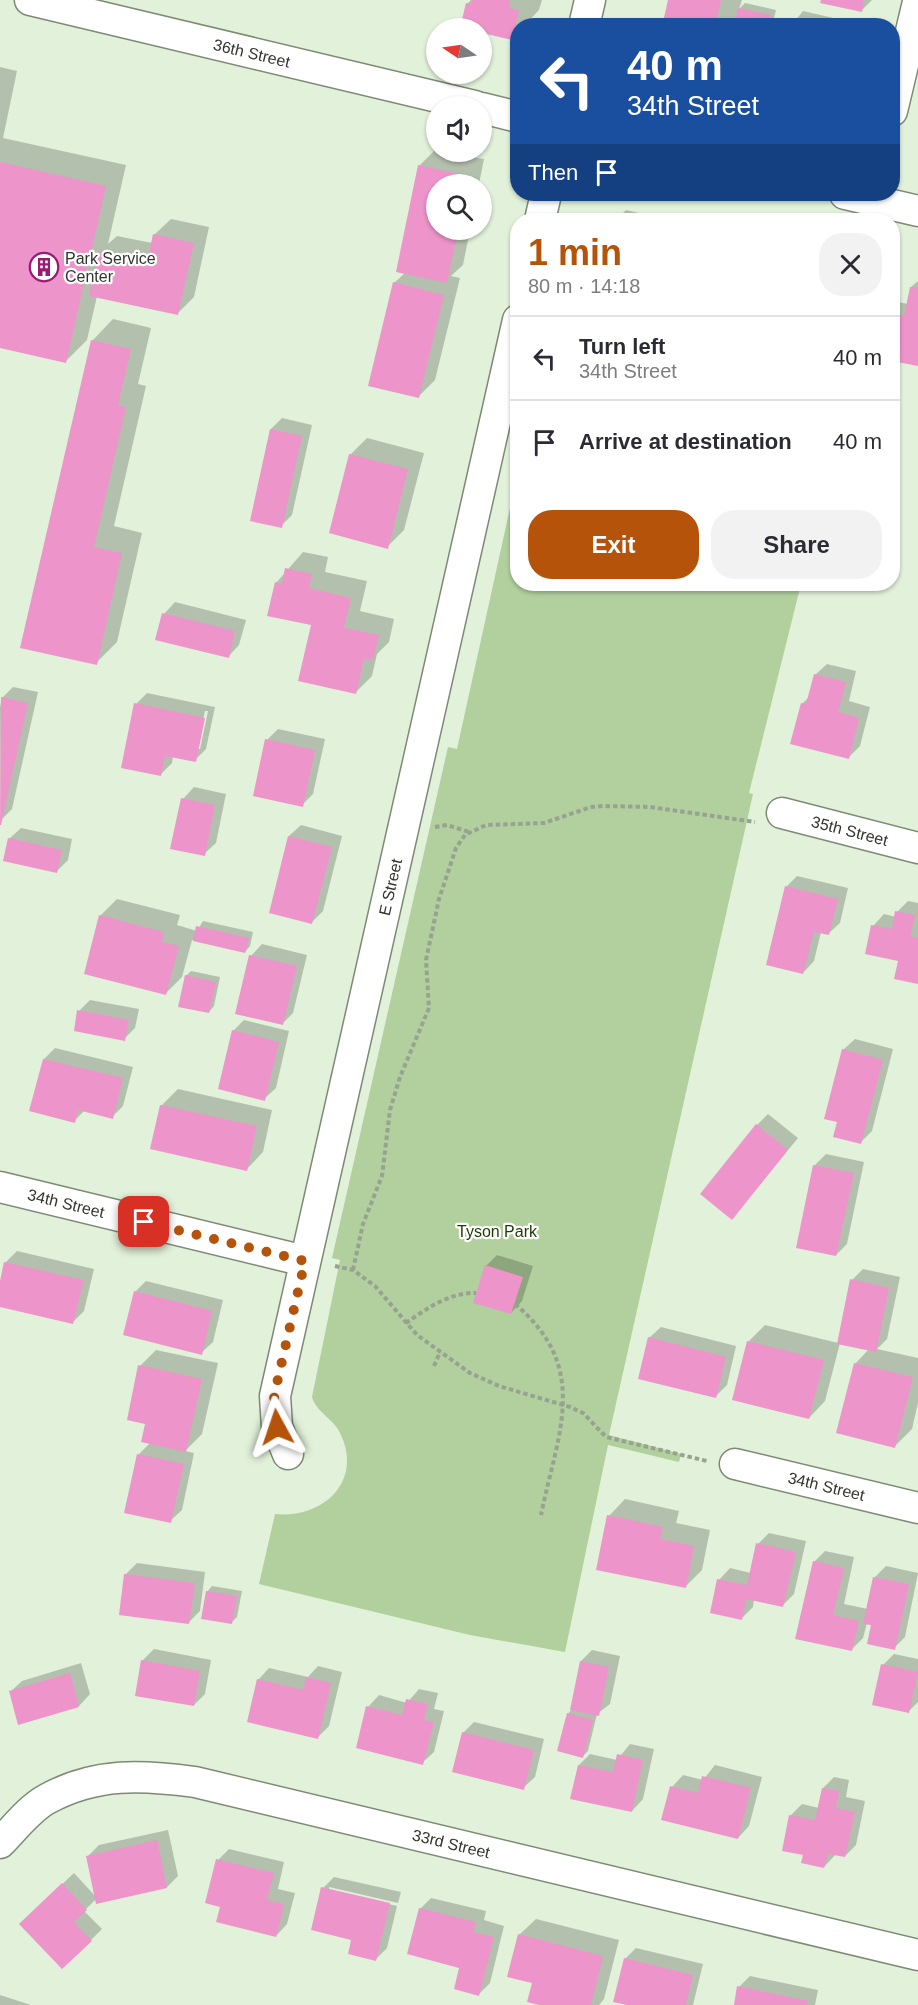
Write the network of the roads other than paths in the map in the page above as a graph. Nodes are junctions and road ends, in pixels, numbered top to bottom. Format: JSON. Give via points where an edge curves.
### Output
{"nodes":[{"id":1,"x":30,"y":0,"type":"edge"},
{"id":2,"x":590,"y":0,"type":"edge"},
{"id":3,"x":918,"y":2,"type":"edge"},
{"id":4,"x":586,"y":18,"type":"edge"},
{"id":5,"x":900,"y":77,"type":"edge"},
{"id":6,"x":433,"y":96,"type":"edge"},
{"id":7,"x":492,"y":110,"type":"edge"},
{"id":8,"x":510,"y":115,"type":"edge"},
{"id":9,"x":881,"y":201,"type":"edge"},
{"id":10,"x":918,"y":211,"type":"edge"},
{"id":11,"x":510,"y":355,"type":"edge"},
{"id":12,"x":770,"y":818,"type":"road end"},
{"id":13,"x":918,"y":848,"type":"edge"},
{"id":14,"x":0,"y":1187,"type":"edge"},
{"id":15,"x":305,"y":1261,"type":"junction"},
{"id":16,"x":288,"y":1454,"type":"dead end"},
{"id":17,"x":735,"y":1464,"type":"road end"},
{"id":18,"x":918,"y":1508,"type":"edge"},
{"id":19,"x":0,"y":1843,"type":"edge"},
{"id":20,"x":918,"y":1955,"type":"edge"}],
"edges":[{"from":1,"to":6,"type":"street","name":"36th Street"},
{"from":2,"to":4,"type":"street"},
{"from":3,"to":5,"type":"street"},
{"from":7,"to":8,"type":"street"},
{"from":9,"to":10,"type":"street"},
{"from":11,"to":15,"type":"street","name":"E Street"},
{"from":12,"to":13,"type":"street","name":"35th Street"},
{"from":14,"to":15,"type":"street","name":"34th Street"},
{"from":15,"to":16,"type":"street","name":"E Street","via":[[274,1396],[277,1427]]},
{"from":17,"to":18,"type":"street","name":"34th Street"},
{"from":19,"to":20,"type":"street","name":"33rd Street","via":[[46,1799],[96,1779],[146,1775],[195,1782]]}]}
